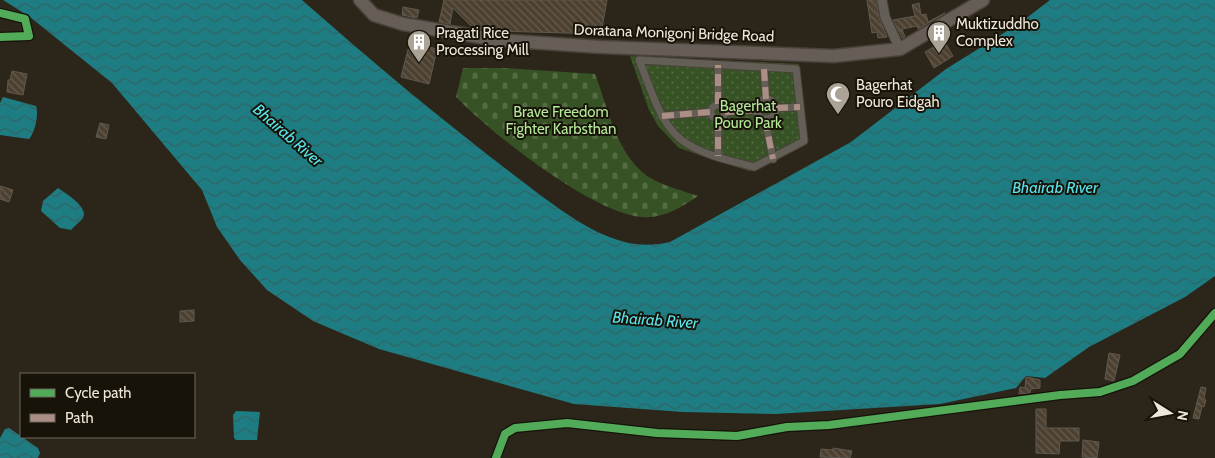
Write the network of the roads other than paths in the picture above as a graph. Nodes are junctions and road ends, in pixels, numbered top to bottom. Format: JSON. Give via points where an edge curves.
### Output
{"nodes":[{"id":1,"x":360,"y":0,"type":"edge"},
{"id":2,"x":882,"y":0,"type":"edge"},
{"id":3,"x":983,"y":0,"type":"edge"},
{"id":4,"x":0,"y":13,"type":"edge"},
{"id":5,"x":0,"y":37,"type":"edge"},
{"id":6,"x":900,"y":49,"type":"junction"},
{"id":7,"x":718,"y":65,"type":"junction"},
{"id":8,"x":764,"y":68,"type":"junction"},
{"id":9,"x":766,"y":99,"type":"junction"},
{"id":10,"x":718,"y":104,"type":"junction"},
{"id":11,"x":800,"y":107,"type":"junction"},
{"id":12,"x":776,"y":108,"type":"junction"},
{"id":13,"x":756,"y":110,"type":"junction"},
{"id":14,"x":710,"y":112,"type":"junction"},
{"id":15,"x":725,"y":112,"type":"junction"},
{"id":16,"x":662,"y":116,"type":"junction"},
{"id":17,"x":718,"y":119,"type":"junction"},
{"id":18,"x":766,"y":119,"type":"junction"},
{"id":19,"x":718,"y":156,"type":"junction"},
{"id":20,"x":773,"y":159,"type":"junction"},
{"id":21,"x":1215,"y":313,"type":"edge"},
{"id":22,"x":496,"y":458,"type":"edge"}],
"edges":[{"from":1,"to":6,"type":"main road","name":"Doratana Monigonj Bridge Road","via":[[374,15],[403,24],[498,40],[834,56]]},
{"from":2,"to":6,"type":"street","via":[[885,17]]},
{"from":3,"to":6,"type":"main road","name":"Doratana Monigonj Bridge Road"},
{"from":4,"to":5,"type":"street","via":[[25,19],[29,36]]},
{"from":7,"to":8,"type":"street"},
{"from":7,"to":10,"type":"street"},
{"from":7,"to":16,"type":"street","via":[[639,60]]},
{"from":8,"to":9,"type":"street"},
{"from":8,"to":11,"type":"street","via":[[796,69]]},
{"from":9,"to":12,"type":"street","via":[[773,101]]},
{"from":9,"to":13,"type":"street","via":[[758,103]]},
{"from":10,"to":14,"type":"street","via":[[712,106]]},
{"from":10,"to":15,"type":"street"},
{"from":11,"to":12,"type":"street"},
{"from":11,"to":20,"type":"street","via":[[804,141]]},
{"from":12,"to":18,"type":"street","via":[[775,114]]},
{"from":13,"to":15,"type":"street"},
{"from":13,"to":18,"type":"street"},
{"from":14,"to":16,"type":"street"},
{"from":14,"to":17,"type":"street"},
{"from":15,"to":17,"type":"street"},
{"from":16,"to":19,"type":"street","via":[[687,144]]},
{"from":17,"to":19,"type":"street"},
{"from":18,"to":20,"type":"street"},
{"from":19,"to":20,"type":"street","via":[[754,167]]},
{"from":21,"to":22,"type":"street","via":[[1180,354],[1134,381],[1100,392],[830,425],[787,426],[737,436],[657,433],[568,423],[515,428],[506,434]]}]}
